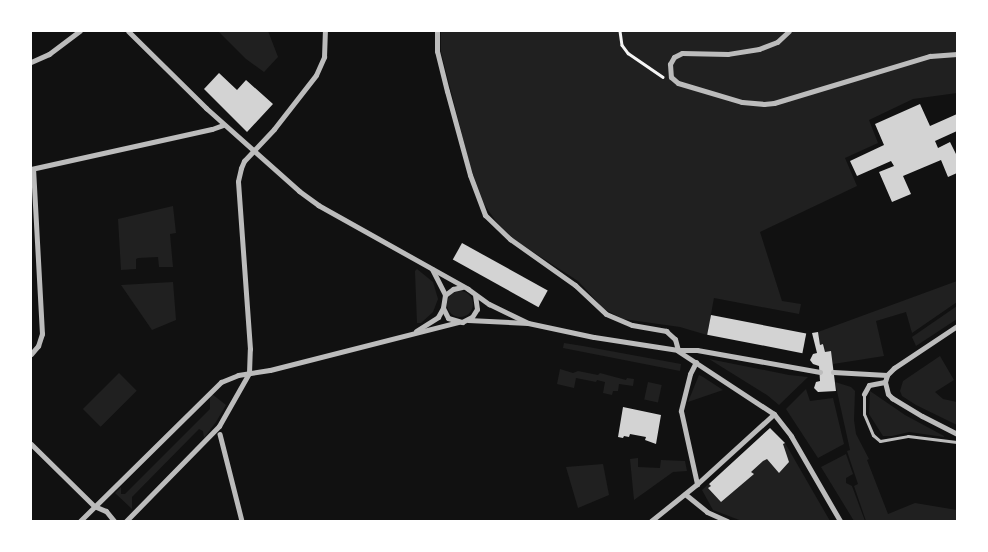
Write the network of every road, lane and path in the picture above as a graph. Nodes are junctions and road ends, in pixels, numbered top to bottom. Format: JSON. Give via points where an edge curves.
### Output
{"nodes":[{"id":1,"x":80,"y":31,"type":"edge"},
{"id":2,"x":128,"y":31,"type":"edge"},
{"id":3,"x":325,"y":31,"type":"edge"},
{"id":4,"x":437,"y":31,"type":"edge"},
{"id":5,"x":620,"y":31,"type":"edge"},
{"id":6,"x":788,"y":31,"type":"edge"},
{"id":7,"x":957,"y":54,"type":"edge"},
{"id":8,"x":31,"y":62,"type":"edge"},
{"id":9,"x":674,"y":80,"type":"junction"},
{"id":10,"x":223,"y":125,"type":"junction"},
{"id":11,"x":253,"y":152,"type":"junction"},
{"id":12,"x":32,"y":169,"type":"edge"},
{"id":13,"x":432,"y":268,"type":"junction"},
{"id":14,"x":463,"y":287,"type":"junction"},
{"id":15,"x":472,"y":292,"type":"junction"},
{"id":16,"x":445,"y":295,"type":"junction"},
{"id":17,"x":443,"y":308,"type":"junction"},
{"id":18,"x":468,"y":320,"type":"junction"},
{"id":19,"x":458,"y":322,"type":"junction"},
{"id":20,"x":528,"y":323,"type":"junction"},
{"id":21,"x":957,"y":326,"type":"edge"},
{"id":22,"x":413,"y":333,"type":"junction"},
{"id":23,"x":678,"y":350,"type":"junction"},
{"id":24,"x":31,"y":354,"type":"edge"},
{"id":25,"x":696,"y":362,"type":"junction"},
{"id":26,"x":820,"y":372,"type":"dead end"},
{"id":27,"x":833,"y":372,"type":"dead end"},
{"id":28,"x":249,"y":373,"type":"junction"},
{"id":29,"x":887,"y":375,"type":"junction"},
{"id":30,"x":885,"y":382,"type":"junction"},
{"id":31,"x":864,"y":394,"type":"joint"},
{"id":32,"x":774,"y":414,"type":"junction"},
{"id":33,"x":220,"y":434,"type":"dead end"},
{"id":34,"x":957,"y":434,"type":"edge"},
{"id":35,"x":957,"y":442,"type":"edge"},
{"id":36,"x":31,"y":444,"type":"edge"},
{"id":37,"x":697,"y":484,"type":"junction"},
{"id":38,"x":684,"y":494,"type":"junction"},
{"id":39,"x":94,"y":506,"type":"junction"},
{"id":40,"x":80,"y":521,"type":"edge"},
{"id":41,"x":114,"y":521,"type":"edge"},
{"id":42,"x":126,"y":521,"type":"edge"},
{"id":43,"x":242,"y":521,"type":"edge"},
{"id":44,"x":651,"y":521,"type":"edge"},
{"id":45,"x":726,"y":521,"type":"edge"},
{"id":46,"x":840,"y":521,"type":"edge"}],
"edges":[{"from":1,"to":8,"type":"street","via":[[49,54]]},
{"from":2,"to":10,"type":"street"},
{"from":3,"to":11,"type":"street","via":[[324,57],[316,75]]},
{"from":4,"to":23,"type":"street","via":[[437,51],[447,91],[470,175],[486,214],[510,239],[575,286],[606,314],[632,325],[666,331],[675,339]]},
{"from":5,"to":9,"type":"path","via":[[622,45],[628,53],[665,78]]},
{"from":6,"to":9,"type":"street","via":[[777,42],[758,49],[728,54],[682,53],[670,64]]},
{"from":7,"to":9,"type":"street","via":[[930,56],[764,104],[742,102]]},
{"from":10,"to":11,"type":"street"},
{"from":10,"to":12,"type":"street"},
{"from":11,"to":13,"type":"street","via":[[318,205]]},
{"from":11,"to":28,"type":"street","via":[[244,161],[238,181]]},
{"from":12,"to":24,"type":"street","via":[[42,334]]},
{"from":13,"to":14,"type":"street"},
{"from":13,"to":16,"type":"street"},
{"from":14,"to":15,"type":"street"},
{"from":14,"to":16,"type":"street"},
{"from":15,"to":18,"type":"street","via":[[477,300],[477,309]]},
{"from":15,"to":20,"type":"street"},
{"from":16,"to":17,"type":"street"},
{"from":17,"to":19,"type":"street","via":[[448,318]]},
{"from":17,"to":22,"type":"street","via":[[438,317]]},
{"from":18,"to":19,"type":"street"},
{"from":18,"to":20,"type":"street"},
{"from":19,"to":22,"type":"street"},
{"from":20,"to":23,"type":"street"},
{"from":21,"to":29,"type":"street"},
{"from":22,"to":28,"type":"street"},
{"from":23,"to":25,"type":"street"},
{"from":23,"to":26,"type":"street","via":[[697,350]]},
{"from":25,"to":32,"type":"street"},
{"from":25,"to":37,"type":"street","via":[[681,411]]},
{"from":27,"to":29,"type":"street"},
{"from":28,"to":39,"type":"street","via":[[215,385]]},
{"from":28,"to":42,"type":"street","via":[[219,426]]},
{"from":29,"to":30,"type":"street"},
{"from":30,"to":31,"type":"street","via":[[868,384]]},
{"from":30,"to":34,"type":"street","via":[[892,398]]},
{"from":31,"to":35,"type":"lane","via":[[864,414],[873,436],[880,442],[908,436]]},
{"from":32,"to":37,"type":"street"},
{"from":32,"to":46,"type":"street","via":[[791,436]]},
{"from":33,"to":43,"type":"street"},
{"from":36,"to":39,"type":"street"},
{"from":37,"to":38,"type":"street"},
{"from":38,"to":44,"type":"street"},
{"from":38,"to":45,"type":"street","via":[[707,512]]},
{"from":39,"to":40,"type":"street"},
{"from":39,"to":41,"type":"street","via":[[106,511]]}]}
